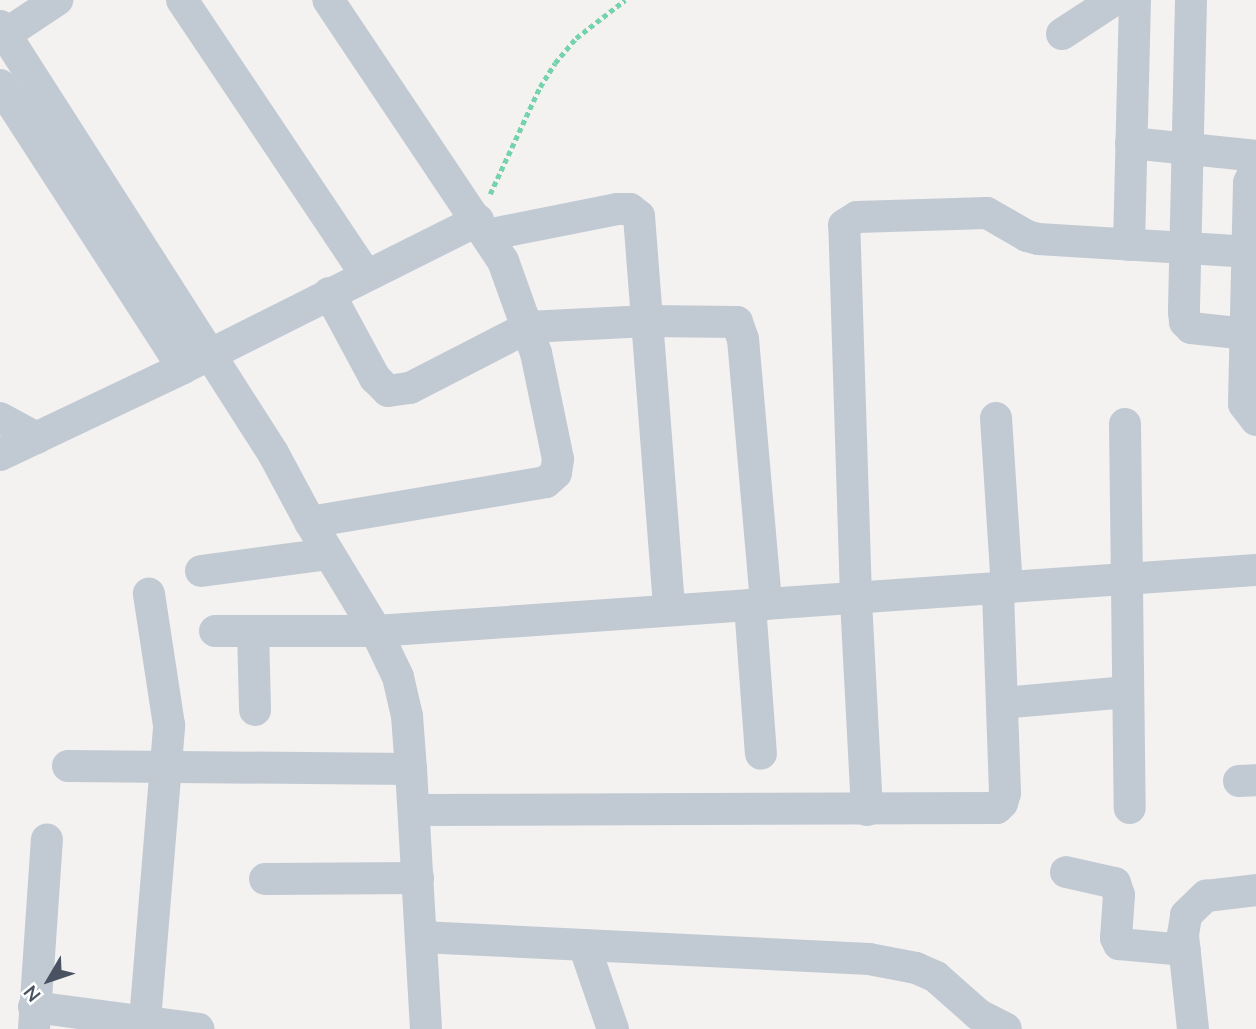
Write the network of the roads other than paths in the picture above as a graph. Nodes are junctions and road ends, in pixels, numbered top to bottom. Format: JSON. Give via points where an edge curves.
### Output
{"nodes":[{"id":1,"x":57,"y":0,"type":"edge"},
{"id":2,"x":182,"y":0,"type":"edge"},
{"id":3,"x":328,"y":0,"type":"edge"},
{"id":4,"x":1114,"y":0,"type":"edge"},
{"id":5,"x":1135,"y":0,"type":"edge"},
{"id":6,"x":1191,"y":0,"type":"edge"},
{"id":7,"x":2,"y":33,"type":"edge"},
{"id":8,"x":1062,"y":34,"type":"dead end"},
{"id":9,"x":0,"y":85,"type":"edge"},
{"id":10,"x":1131,"y":144,"type":"junction"},
{"id":11,"x":1187,"y":150,"type":"junction"},
{"id":12,"x":1256,"y":156,"type":"edge"},
{"id":13,"x":1256,"y":167,"type":"edge"},
{"id":14,"x":483,"y":227,"type":"junction"},
{"id":15,"x":1129,"y":245,"type":"junction"},
{"id":16,"x":1185,"y":249,"type":"junction"},
{"id":17,"x":1248,"y":252,"type":"junction"},
{"id":18,"x":366,"y":275,"type":"junction"},
{"id":19,"x":329,"y":293,"type":"junction"},
{"id":20,"x":648,"y":321,"type":"junction"},
{"id":21,"x":528,"y":327,"type":"junction"},
{"id":22,"x":1246,"y":334,"type":"junction"},
{"id":23,"x":211,"y":353,"type":"junction"},
{"id":24,"x":183,"y":368,"type":"junction"},
{"id":25,"x":0,"y":418,"type":"edge"},
{"id":26,"x":996,"y":418,"type":"dead end"},
{"id":27,"x":1256,"y":420,"type":"edge"},
{"id":28,"x":1125,"y":424,"type":"dead end"},
{"id":29,"x":37,"y":438,"type":"junction"},
{"id":30,"x":0,"y":455,"type":"edge"},
{"id":31,"x":310,"y":523,"type":"junction"},
{"id":32,"x":329,"y":554,"type":"junction"},
{"id":33,"x":1256,"y":570,"type":"edge"},
{"id":34,"x":201,"y":571,"type":"dead end"},
{"id":35,"x":1126,"y":579,"type":"junction"},
{"id":36,"x":1002,"y":587,"type":"junction"},
{"id":37,"x":149,"y":594,"type":"dead end"},
{"id":38,"x":856,"y":598,"type":"junction"},
{"id":39,"x":758,"y":604,"type":"junction"},
{"id":40,"x":669,"y":610,"type":"junction"},
{"id":41,"x":215,"y":631,"type":"dead end"},
{"id":42,"x":253,"y":631,"type":"junction"},
{"id":43,"x":376,"y":631,"type":"junction"},
{"id":44,"x":1128,"y":692,"type":"junction"},
{"id":45,"x":1002,"y":703,"type":"junction"},
{"id":46,"x":255,"y":710,"type":"dead end"},
{"id":47,"x":761,"y":754,"type":"dead end"},
{"id":48,"x":68,"y":766,"type":"dead end"},
{"id":49,"x":167,"y":767,"type":"junction"},
{"id":50,"x":411,"y":769,"type":"junction"},
{"id":51,"x":1130,"y":808,"type":"dead end"},
{"id":52,"x":414,"y":810,"type":"junction"},
{"id":53,"x":867,"y":810,"type":"junction"},
{"id":54,"x":47,"y":839,"type":"dead end"},
{"id":55,"x":1066,"y":872,"type":"dead end"},
{"id":56,"x":418,"y":878,"type":"junction"},
{"id":57,"x":265,"y":879,"type":"dead end"},
{"id":58,"x":1256,"y":890,"type":"edge"},
{"id":59,"x":421,"y":937,"type":"junction"},
{"id":60,"x":584,"y":945,"type":"junction"},
{"id":61,"x":1185,"y":950,"type":"junction"},
{"id":62,"x":964,"y":1016,"type":"edge"},
{"id":63,"x":34,"y":1018,"type":"edge"},
{"id":64,"x":145,"y":1020,"type":"junction"},
{"id":65,"x":199,"y":1029,"type":"edge"},
{"id":66,"x":426,"y":1029,"type":"edge"},
{"id":67,"x":614,"y":1029,"type":"edge"},
{"id":68,"x":1006,"y":1029,"type":"edge"},
{"id":69,"x":1193,"y":1029,"type":"edge"}],
"edges":[{"from":1,"to":7,"type":"street"},
{"from":2,"to":18,"type":"street"},
{"from":3,"to":14,"type":"street"},
{"from":4,"to":8,"type":"street"},
{"from":5,"to":10,"type":"street"},
{"from":6,"to":11,"type":"street"},
{"from":7,"to":23,"type":"street"},
{"from":9,"to":24,"type":"street"},
{"from":10,"to":11,"type":"street"},
{"from":10,"to":15,"type":"street"},
{"from":11,"to":12,"type":"street"},
{"from":11,"to":16,"type":"street"},
{"from":13,"to":17,"type":"street","via":[[1249,183]]},
{"from":14,"to":18,"type":"street"},
{"from":14,"to":20,"type":"street","via":[[630,209],[639,216],[642,229]]},
{"from":14,"to":21,"type":"street","via":[[503,261]]},
{"from":15,"to":16,"type":"street"},
{"from":15,"to":38,"type":"street","via":[[1038,239],[987,213],[858,217],[844,225]]},
{"from":16,"to":17,"type":"street"},
{"from":16,"to":22,"type":"street","via":[[1185,322],[1202,331]]},
{"from":17,"to":22,"type":"street"},
{"from":18,"to":19,"type":"street"},
{"from":19,"to":21,"type":"street","via":[[375,378],[388,391],[410,388]]},
{"from":19,"to":23,"type":"street"},
{"from":20,"to":21,"type":"street"},
{"from":20,"to":39,"type":"street","via":[[729,320],[741,328]]},
{"from":20,"to":40,"type":"street"},
{"from":21,"to":31,"type":"street","via":[[558,459],[556,473],[546,482]]},
{"from":22,"to":27,"type":"street","via":[[1244,404]]},
{"from":23,"to":24,"type":"street"},
{"from":23,"to":31,"type":"street"},
{"from":24,"to":29,"type":"street"},
{"from":25,"to":29,"type":"street"},
{"from":26,"to":36,"type":"street"},
{"from":28,"to":35,"type":"street"},
{"from":29,"to":30,"type":"street"},
{"from":31,"to":32,"type":"street"},
{"from":32,"to":34,"type":"street"},
{"from":32,"to":43,"type":"street"},
{"from":33,"to":35,"type":"street"},
{"from":35,"to":36,"type":"street"},
{"from":35,"to":44,"type":"street"},
{"from":36,"to":38,"type":"street"},
{"from":36,"to":45,"type":"street"},
{"from":37,"to":49,"type":"street","via":[[167,701]]},
{"from":38,"to":39,"type":"street"},
{"from":38,"to":53,"type":"street"},
{"from":39,"to":40,"type":"street"},
{"from":39,"to":47,"type":"street"},
{"from":40,"to":43,"type":"street"},
{"from":41,"to":42,"type":"street"},
{"from":42,"to":43,"type":"street"},
{"from":42,"to":46,"type":"street"},
{"from":43,"to":50,"type":"street","via":[[398,677]]},
{"from":44,"to":45,"type":"street"},
{"from":44,"to":51,"type":"street"},
{"from":45,"to":53,"type":"street","via":[[1002,803],[990,810]]},
{"from":48,"to":49,"type":"street"},
{"from":49,"to":50,"type":"street"},
{"from":49,"to":64,"type":"street"},
{"from":50,"to":52,"type":"street"},
{"from":52,"to":53,"type":"street"},
{"from":52,"to":56,"type":"street"},
{"from":54,"to":63,"type":"street"},
{"from":55,"to":61,"type":"street","via":[[1115,883],[1119,888],[1119,944]]},
{"from":56,"to":57,"type":"street"},
{"from":56,"to":59,"type":"street"},
{"from":58,"to":61,"type":"street","via":[[1221,892],[1194,904],[1186,915]]},
{"from":59,"to":60,"type":"street"},
{"from":59,"to":66,"type":"street"},
{"from":60,"to":62,"type":"street","via":[[869,958],[936,977]]},
{"from":60,"to":67,"type":"street"},
{"from":61,"to":69,"type":"street"},
{"from":62,"to":68,"type":"street","via":[[979,1015]]},
{"from":63,"to":64,"type":"street"},
{"from":64,"to":65,"type":"street"}]}
